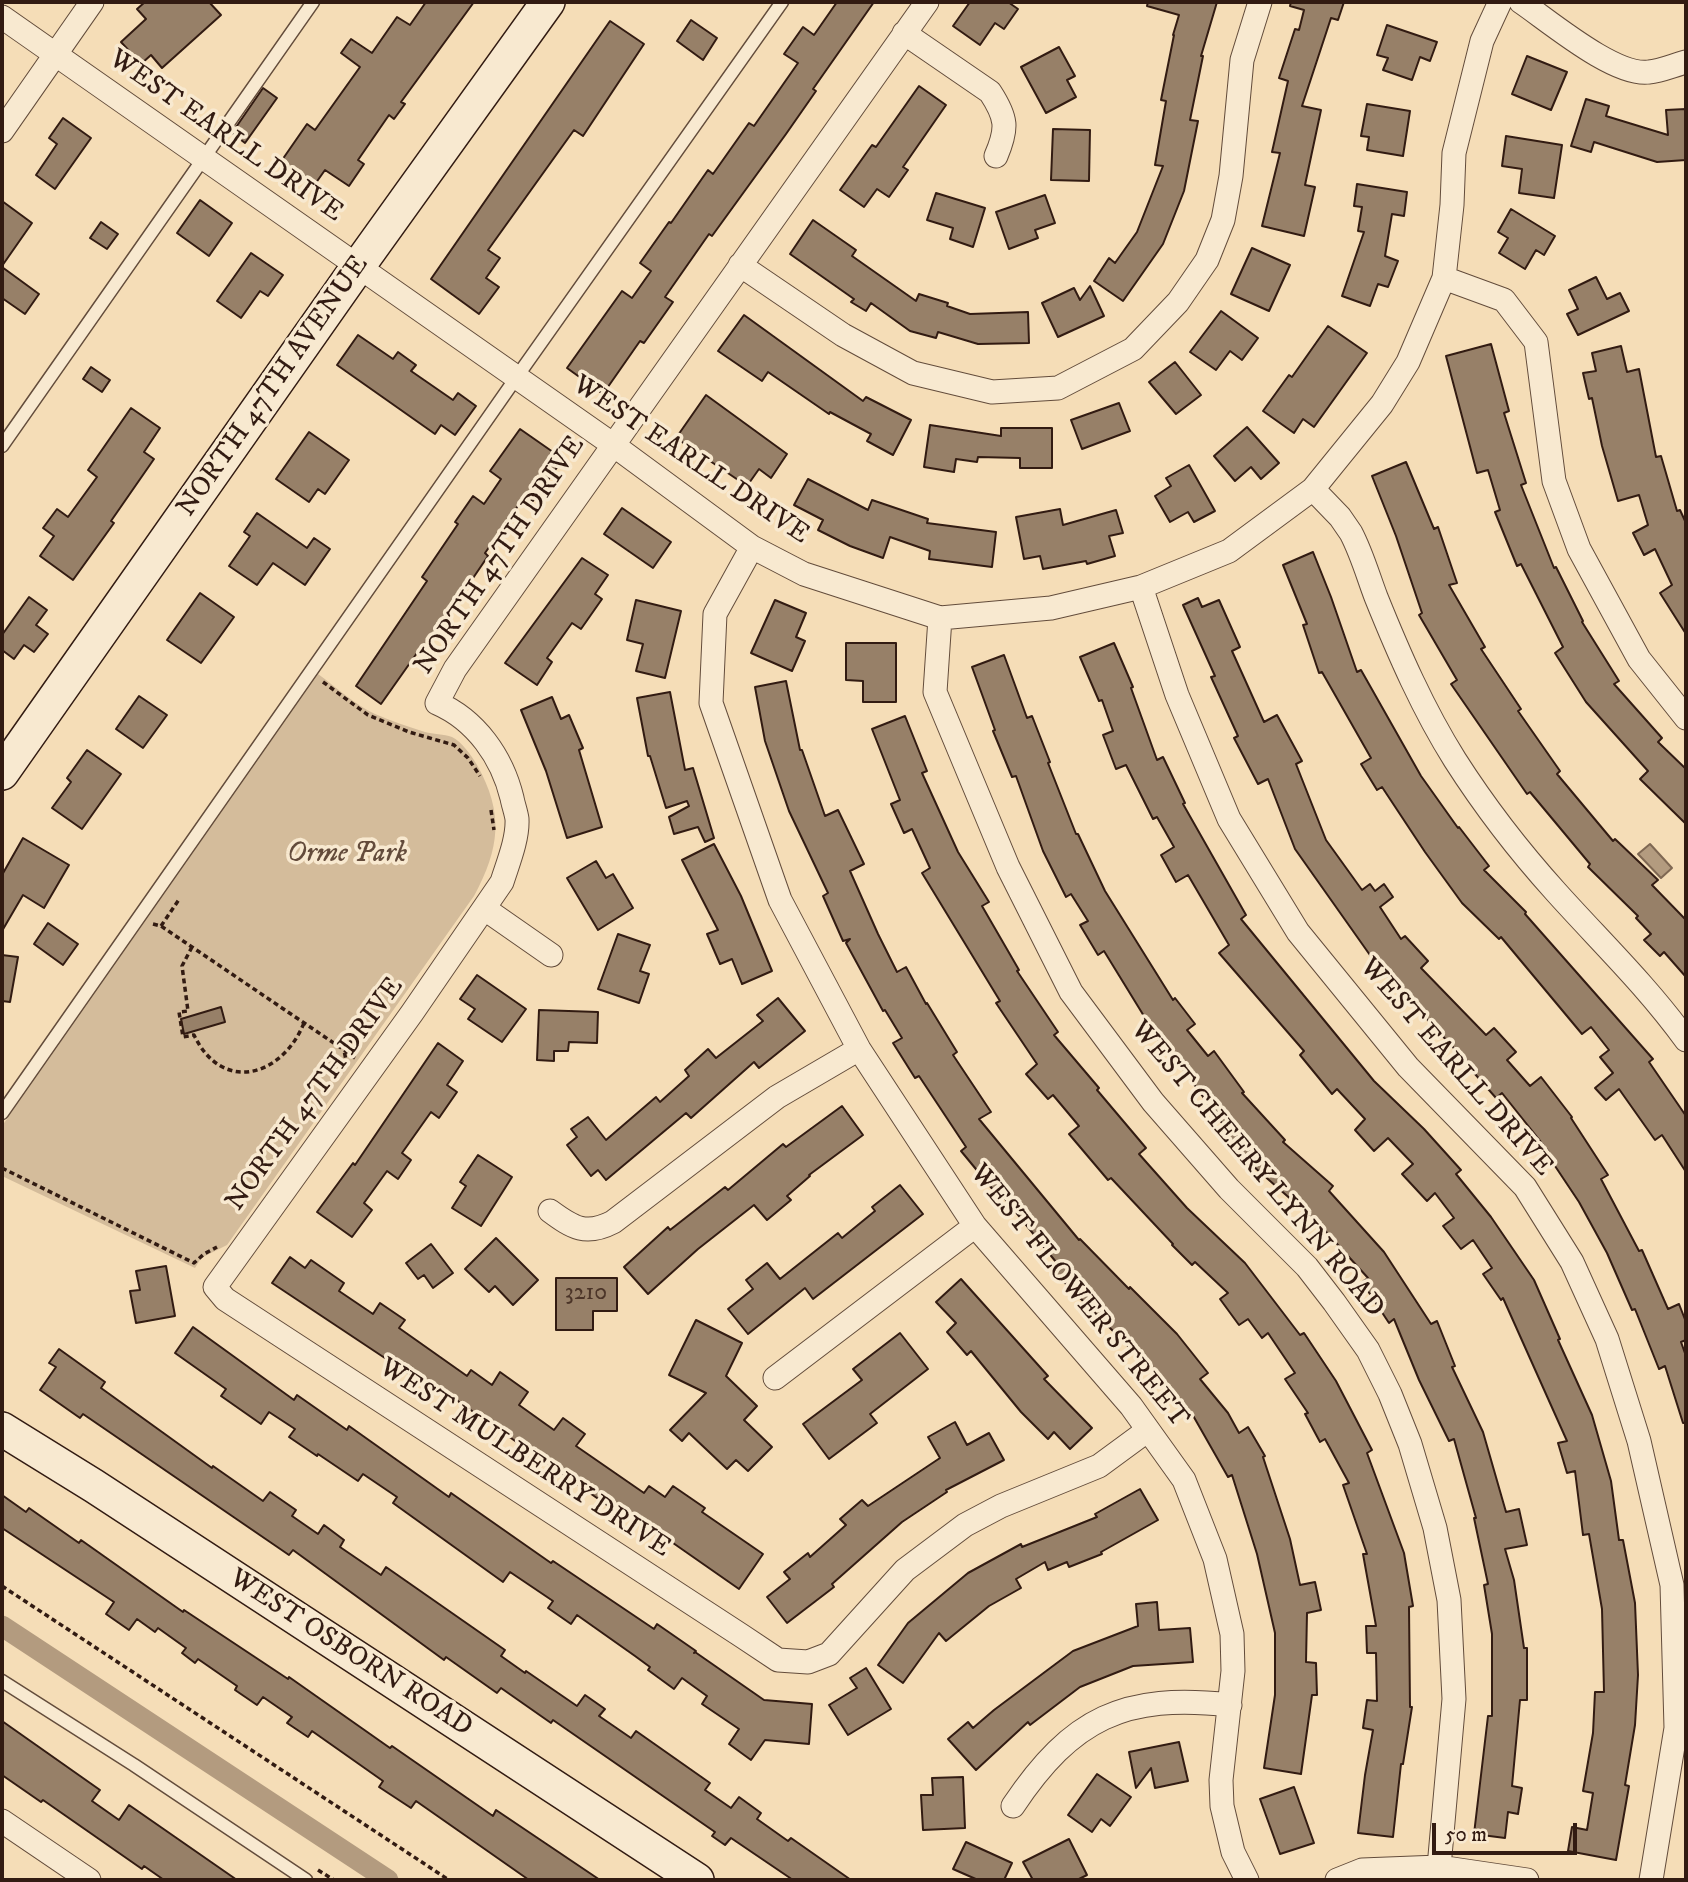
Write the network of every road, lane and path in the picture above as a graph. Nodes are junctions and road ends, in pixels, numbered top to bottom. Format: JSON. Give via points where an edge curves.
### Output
{"nodes":[{"id":1,"x":92,"y":2,"type":"edge"},
{"id":2,"x":313,"y":2,"type":"edge"},
{"id":3,"x":548,"y":2,"type":"edge"},
{"id":4,"x":782,"y":2,"type":"edge"},
{"id":5,"x":927,"y":2,"type":"edge"},
{"id":6,"x":1260,"y":2,"type":"edge"},
{"id":7,"x":1500,"y":2,"type":"edge"},
{"id":8,"x":1521,"y":2,"type":"edge"},
{"id":9,"x":2,"y":17,"type":"edge"},
{"id":10,"x":905,"y":33,"type":"junction"},
{"id":11,"x":56,"y":54,"type":"junction"},
{"id":12,"x":1686,"y":62,"type":"edge"},
{"id":13,"x":2,"y":131,"type":"edge"},
{"id":14,"x":996,"y":156,"type":"dead end"},
{"id":15,"x":203,"y":158,"type":"junction"},
{"id":16,"x":740,"y":265,"type":"junction"},
{"id":17,"x":357,"y":268,"type":"junction"},
{"id":18,"x":1444,"y":278,"type":"junction"},
{"id":19,"x":516,"y":378,"type":"junction"},
{"id":20,"x":612,"y":444,"type":"junction"},
{"id":21,"x":2,"y":446,"type":"edge"},
{"id":22,"x":1313,"y":489,"type":"junction"},
{"id":23,"x":752,"y":547,"type":"junction"},
{"id":24,"x":1141,"y":587,"type":"junction"},
{"id":25,"x":940,"y":618,"type":"junction"},
{"id":26,"x":318,"y":679,"type":"dead end"},
{"id":27,"x":1686,"y":718,"type":"edge"},
{"id":28,"x":2,"y":773,"type":"edge"},
{"id":29,"x":482,"y":778,"type":"dead end"},
{"id":30,"x":491,"y":806,"type":"dead end"},
{"id":31,"x":492,"y":843,"type":"dead end"},
{"id":32,"x":180,"y":898,"type":"dead end"},
{"id":33,"x":485,"y":909,"type":"junction"},
{"id":34,"x":153,"y":924,"type":"dead end"},
{"id":35,"x":161,"y":926,"type":"junction"},
{"id":36,"x":192,"y":947,"type":"junction"},
{"id":37,"x":551,"y":955,"type":"dead end"},
{"id":38,"x":304,"y":1023,"type":"junction"},
{"id":39,"x":373,"y":1033,"type":"dead end"},
{"id":40,"x":1686,"y":1040,"type":"edge"},
{"id":41,"x":859,"y":1049,"type":"junction"},
{"id":42,"x":344,"y":1050,"type":"junction"},
{"id":43,"x":348,"y":1068,"type":"dead end"},
{"id":44,"x":371,"y":1070,"type":"junction"},
{"id":45,"x":2,"y":1113,"type":"edge"},
{"id":46,"x":2,"y":1168,"type":"edge"},
{"id":47,"x":550,"y":1212,"type":"dead end"},
{"id":48,"x":975,"y":1226,"type":"junction"},
{"id":49,"x":218,"y":1247,"type":"dead end"},
{"id":50,"x":215,"y":1287,"type":"joint"},
{"id":51,"x":775,"y":1378,"type":"dead end"},
{"id":52,"x":2,"y":1429,"type":"edge"},
{"id":53,"x":1148,"y":1430,"type":"junction"},
{"id":54,"x":2,"y":1586,"type":"edge"},
{"id":55,"x":2,"y":1681,"type":"edge"},
{"id":56,"x":1230,"y":1705,"type":"junction"},
{"id":57,"x":1013,"y":1806,"type":"dead end"},
{"id":58,"x":2,"y":1821,"type":"edge"},
{"id":59,"x":1439,"y":1867,"type":"junction"},
{"id":60,"x":1363,"y":1875,"type":"edge"},
{"id":61,"x":89,"y":1880,"type":"edge"},
{"id":62,"x":306,"y":1880,"type":"edge"},
{"id":63,"x":449,"y":1880,"type":"edge"},
{"id":64,"x":698,"y":1880,"type":"edge"},
{"id":65,"x":1247,"y":1880,"type":"edge"},
{"id":66,"x":1337,"y":1880,"type":"edge"},
{"id":67,"x":1527,"y":1880,"type":"edge"},
{"id":68,"x":1651,"y":1880,"type":"edge"}],
"edges":[{"from":1,"to":11,"type":"street"},
{"from":2,"to":15,"type":"lane"},
{"from":3,"to":17,"type":"street","name":"NORTH 47TH AVENUE"},
{"from":4,"to":19,"type":"lane"},
{"from":5,"to":10,"type":"street","name":"NORTH 47TH DRIVE"},
{"from":6,"to":16,"type":"street","via":[[1242,60],[1223,220],[1207,260],[1178,302],[1133,349],[1058,388],[992,392],[913,373],[843,335]]},
{"from":7,"to":18,"type":"street","via":[[1482,41],[1454,153]]},
{"from":8,"to":12,"type":"street","via":[[1603,59],[1624,67],[1647,73]]},
{"from":9,"to":11,"type":"street","name":"WEST EARLL DRIVE"},
{"from":10,"to":14,"type":"street","via":[[990,92],[1006,123]]},
{"from":10,"to":16,"type":"street","name":"NORTH 47TH DRIVE"},
{"from":11,"to":13,"type":"street"},
{"from":11,"to":15,"type":"street","name":"WEST EARLL DRIVE"},
{"from":15,"to":17,"type":"street","name":"WEST EARLL DRIVE"},
{"from":15,"to":21,"type":"lane"},
{"from":16,"to":20,"type":"street","name":"NORTH 47TH DRIVE"},
{"from":17,"to":19,"type":"street","name":"WEST EARLL DRIVE"},
{"from":17,"to":28,"type":"street","name":"NORTH 47TH AVENUE"},
{"from":18,"to":22,"type":"street","via":[[1408,362],[1382,404]]},
{"from":18,"to":27,"type":"street","via":[[1504,300],[1536,342],[1553,481],[1579,549],[1639,659]]},
{"from":19,"to":20,"type":"street","name":"WEST EARLL DRIVE"},
{"from":19,"to":45,"type":"lane"},
{"from":20,"to":23,"type":"street","name":"WEST EARLL DRIVE"},
{"from":20,"to":33,"type":"street","name":"NORTH 47TH DRIVE","via":[[455,669],[437,703],[473,727],[494,752],[517,819],[502,882]]},
{"from":22,"to":24,"type":"street","via":[[1229,551]]},
{"from":22,"to":40,"type":"street","via":[[1351,533],[1422,704],[1455,760],[1529,862],[1621,960]]},
{"from":23,"to":25,"type":"street","name":"WEST EARLL DRIVE","via":[[804,574]]},
{"from":23,"to":41,"type":"street","name":"WEST FLOWER STREET","via":[[715,614],[711,703],[780,900]]},
{"from":24,"to":25,"type":"street","name":"WEST EARLL DRIVE","via":[[1051,608]]},
{"from":24,"to":68,"type":"street","name":"WEST EARLL DRIVE","via":[[1177,695],[1229,819],[1298,932],[1408,1067],[1525,1187],[1572,1262],[1607,1339],[1639,1441],[1672,1584],[1676,1727]]},
{"from":25,"to":59,"type":"street","name":"WEST CHEERY LYNN ROAD","via":[[935,692],[1007,867],[1071,992],[1153,1102],[1335,1302],[1368,1350],[1410,1444],[1449,1600],[1454,1699]]},
{"from":26,"to":29,"type":"path","via":[[368,715],[454,745]]},
{"from":30,"to":31,"type":"path"},
{"from":32,"to":35,"type":"path"},
{"from":33,"to":37,"type":"street"},
{"from":33,"to":44,"type":"street","name":"NORTH 47TH DRIVE"},
{"from":34,"to":35,"type":"path"},
{"from":35,"to":36,"type":"path"},
{"from":36,"to":38,"type":"path"},
{"from":36,"to":38,"type":"path","via":[[182,966],[188,1011],[179,1012],[183,1037],[194,1035],[208,1058],[244,1073],[265,1068],[293,1043]]},
{"from":38,"to":42,"type":"path"},
{"from":39,"to":42,"type":"path","via":[[352,1040]]},
{"from":41,"to":47,"type":"street","via":[[777,1097],[600,1229],[574,1227]]},
{"from":41,"to":48,"type":"street","name":"WEST FLOWER STREET"},
{"from":42,"to":43,"type":"path"},
{"from":42,"to":44,"type":"path","via":[[352,1051],[350,1055]]},
{"from":44,"to":50,"type":"street","name":"NORTH 47TH DRIVE"},
{"from":46,"to":49,"type":"path","via":[[194,1263]]},
{"from":48,"to":51,"type":"street"},
{"from":48,"to":53,"type":"street","name":"WEST FLOWER STREET"},
{"from":50,"to":53,"type":"street","name":"WEST MULBERRY DRIVE","via":[[236,1307],[778,1660],[808,1662],[829,1654],[905,1570],[965,1525],[1099,1465]]},
{"from":52,"to":64,"type":"street","name":"WEST OSBORN ROAD"},
{"from":53,"to":56,"type":"street","name":"WEST FLOWER STREET","via":[[1184,1480],[1215,1559],[1232,1634]]},
{"from":54,"to":63,"type":"path"},
{"from":55,"to":62,"type":"lane"},
{"from":56,"to":57,"type":"street","via":[[1171,1702],[1112,1713],[1060,1747]]},
{"from":56,"to":65,"type":"street","name":"WEST FLOWER STREET","via":[[1222,1806],[1233,1852]]},
{"from":58,"to":61,"type":"street"},
{"from":59,"to":60,"type":"street"},
{"from":59,"to":67,"type":"street"},
{"from":60,"to":66,"type":"street"}]}
